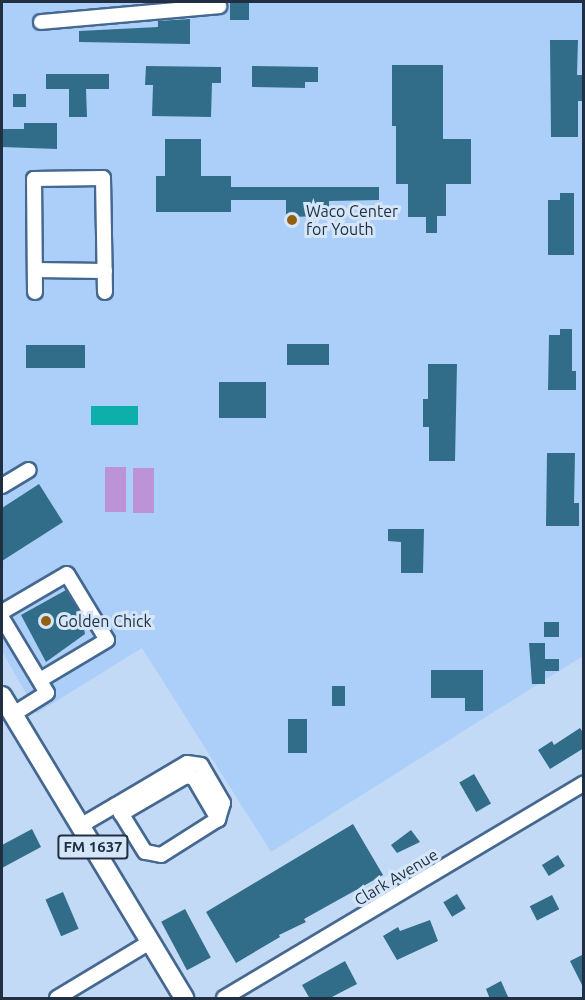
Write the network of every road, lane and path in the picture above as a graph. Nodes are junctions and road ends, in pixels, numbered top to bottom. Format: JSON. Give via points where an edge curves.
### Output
{"nodes":[{"id":1,"x":219,"y":6,"type":"dead end"},
{"id":2,"x":41,"y":22,"type":"dead end"},
{"id":3,"x":35,"y":270,"type":"junction"},
{"id":4,"x":105,"y":271,"type":"junction"},
{"id":5,"x":35,"y":292,"type":"dead end"},
{"id":6,"x":105,"y":292,"type":"dead end"},
{"id":7,"x":29,"y":470,"type":"dead end"},
{"id":8,"x":2,"y":486,"type":"edge"},
{"id":9,"x":2,"y":612,"type":"edge"},
{"id":10,"x":2,"y":618,"type":"edge"},
{"id":11,"x":40,"y":680,"type":"junction"},
{"id":12,"x":2,"y":696,"type":"edge"},
{"id":13,"x":12,"y":714,"type":"junction"},
{"id":14,"x":584,"y":783,"type":"edge"},
{"id":15,"x":118,"y":809,"type":"junction"},
{"id":16,"x":80,"y":826,"type":"junction"},
{"id":17,"x":150,"y":942,"type":"junction"},
{"id":18,"x":57,"y":999,"type":"edge"},
{"id":19,"x":184,"y":999,"type":"edge"},
{"id":20,"x":224,"y":999,"type":"edge"}],
"edges":[{"from":1,"to":2,"type":"street"},
{"from":3,"to":4,"type":"street"},
{"from":3,"to":4,"type":"street","via":[[34,179],[103,178]]},
{"from":3,"to":5,"type":"street"},
{"from":4,"to":6,"type":"street"},
{"from":7,"to":8,"type":"street"},
{"from":9,"to":11,"type":"street","via":[[67,574],[107,640]]},
{"from":10,"to":11,"type":"street"},
{"from":11,"to":13,"type":"street","via":[[47,693]]},
{"from":12,"to":13,"type":"main road","number":"FM 1637"},
{"from":13,"to":16,"type":"main road","number":"FM 1637"},
{"from":14,"to":20,"type":"street","name":"Clark Avenue"},
{"from":15,"to":15,"type":"street","via":[[187,763],[201,765],[224,803],[218,819],[160,855],[145,852]]},
{"from":15,"to":16,"type":"street"},
{"from":16,"to":17,"type":"main road","number":"FM 1637"},
{"from":17,"to":18,"type":"street"},
{"from":17,"to":19,"type":"main road","number":"FM 1637"}]}
